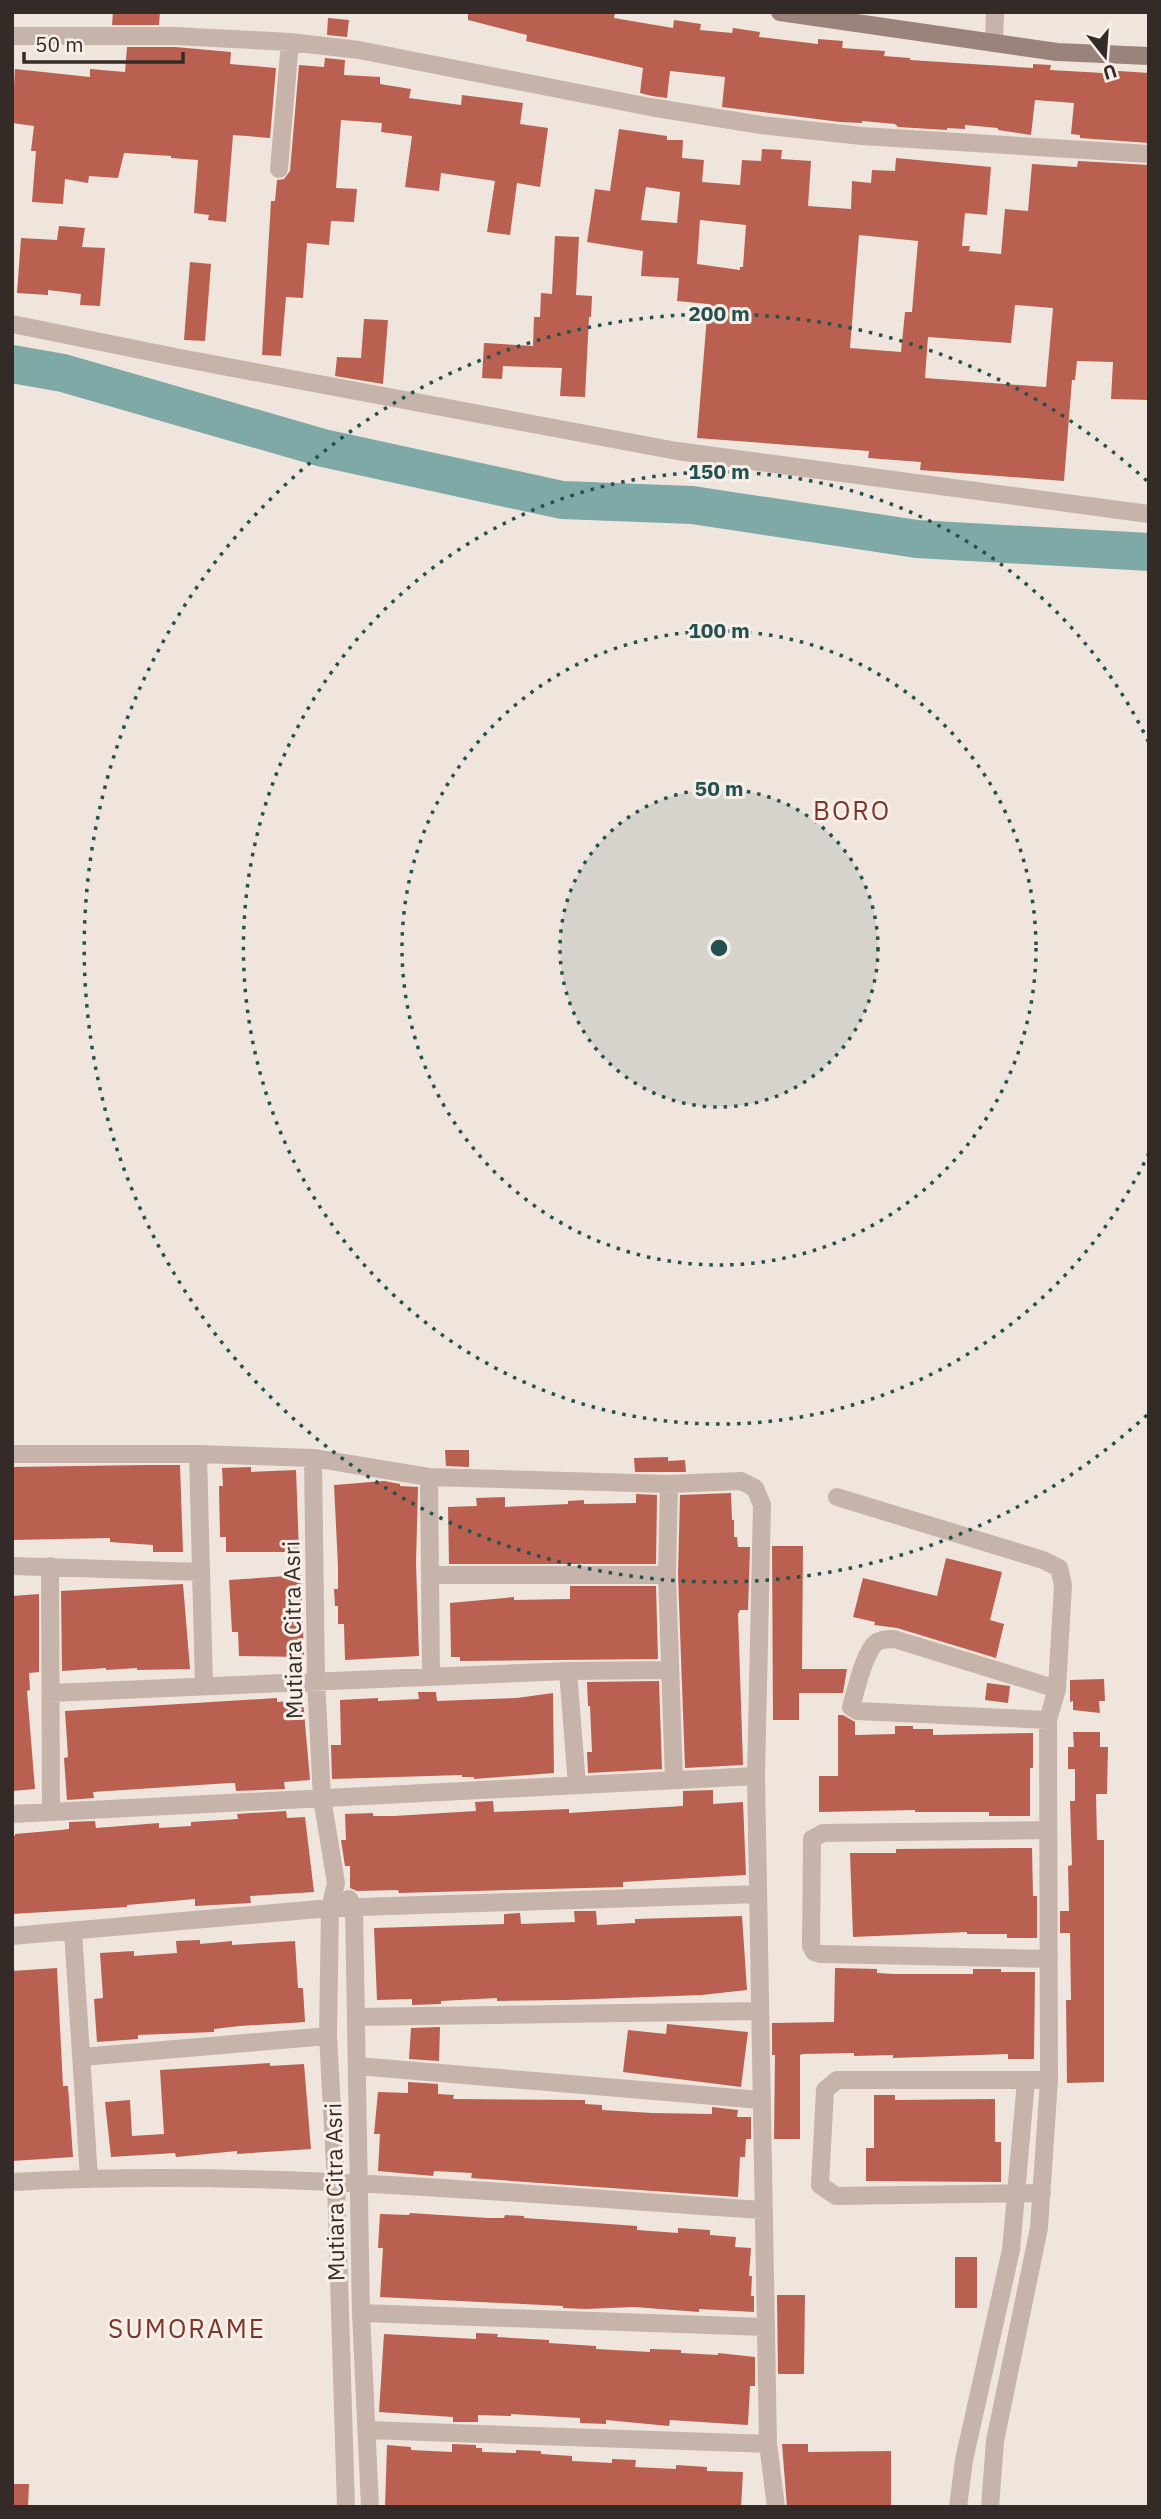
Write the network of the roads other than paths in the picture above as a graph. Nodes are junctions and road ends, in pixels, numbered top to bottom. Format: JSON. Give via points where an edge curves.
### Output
{"nodes":[{"id":1,"x":780,"y":12,"type":"edge"},
{"id":2,"x":995,"y":12,"type":"edge"},
{"id":3,"x":12,"y":36,"type":"edge"},
{"id":4,"x":290,"y":42,"type":"junction"},
{"id":5,"x":994,"y":43,"type":"junction"},
{"id":6,"x":1149,"y":56,"type":"edge"},
{"id":7,"x":1149,"y":154,"type":"edge"},
{"id":8,"x":279,"y":169,"type":"dead end"},
{"id":9,"x":12,"y":324,"type":"edge"},
{"id":10,"x":1149,"y":514,"type":"edge"},
{"id":11,"x":12,"y":1454,"type":"edge"},
{"id":12,"x":198,"y":1454,"type":"junction"},
{"id":13,"x":313,"y":1458,"type":"junction"},
{"id":14,"x":429,"y":1477,"type":"junction"},
{"id":15,"x":669,"y":1484,"type":"junction"},
{"id":16,"x":837,"y":1497,"type":"dead end"},
{"id":17,"x":12,"y":1566,"type":"edge"},
{"id":18,"x":50,"y":1566,"type":"junction"},
{"id":19,"x":201,"y":1572,"type":"junction"},
{"id":20,"x":430,"y":1575,"type":"junction"},
{"id":21,"x":667,"y":1575,"type":"junction"},
{"id":22,"x":669,"y":1670,"type":"junction"},
{"id":23,"x":568,"y":1671,"type":"junction"},
{"id":24,"x":431,"y":1676,"type":"junction"},
{"id":25,"x":316,"y":1681,"type":"junction"},
{"id":26,"x":204,"y":1686,"type":"junction"},
{"id":27,"x":1057,"y":1689,"type":"junction"},
{"id":28,"x":51,"y":1693,"type":"junction"},
{"id":29,"x":1048,"y":1720,"type":"junction"},
{"id":30,"x":756,"y":1776,"type":"junction"},
{"id":31,"x":674,"y":1780,"type":"junction"},
{"id":32,"x":577,"y":1785,"type":"junction"},
{"id":33,"x":321,"y":1798,"type":"junction"},
{"id":34,"x":51,"y":1812,"type":"junction"},
{"id":35,"x":12,"y":1814,"type":"edge"},
{"id":36,"x":1048,"y":1830,"type":"junction"},
{"id":37,"x":336,"y":1882,"type":"junction"},
{"id":38,"x":758,"y":1894,"type":"junction"},
{"id":39,"x":354,"y":1907,"type":"junction"},
{"id":40,"x":330,"y":1908,"type":"junction"},
{"id":41,"x":74,"y":1931,"type":"junction"},
{"id":42,"x":12,"y":1936,"type":"edge"},
{"id":43,"x":1049,"y":1959,"type":"junction"},
{"id":44,"x":760,"y":2011,"type":"junction"},
{"id":45,"x":356,"y":2017,"type":"junction"},
{"id":46,"x":328,"y":2036,"type":"junction"},
{"id":47,"x":82,"y":2057,"type":"junction"},
{"id":48,"x":357,"y":2066,"type":"junction"},
{"id":49,"x":1049,"y":2080,"type":"junction"},
{"id":50,"x":1026,"y":2081,"type":"junction"},
{"id":51,"x":761,"y":2100,"type":"junction"},
{"id":52,"x":89,"y":2178,"type":"junction"},
{"id":53,"x":12,"y":2182,"type":"edge"},
{"id":54,"x":336,"y":2182,"type":"junction"},
{"id":55,"x":358,"y":2184,"type":"junction"},
{"id":56,"x":1041,"y":2193,"type":"junction"},
{"id":57,"x":1017,"y":2194,"type":"junction"},
{"id":58,"x":764,"y":2210,"type":"junction"},
{"id":59,"x":361,"y":2314,"type":"junction"},
{"id":60,"x":766,"y":2327,"type":"junction"},
{"id":61,"x":368,"y":2430,"type":"junction"},
{"id":62,"x":768,"y":2444,"type":"junction"},
{"id":63,"x":346,"y":2507,"type":"edge"},
{"id":64,"x":370,"y":2507,"type":"edge"},
{"id":65,"x":776,"y":2507,"type":"edge"},
{"id":66,"x":958,"y":2507,"type":"edge"},
{"id":67,"x":990,"y":2507,"type":"edge"}],
"edges":[{"from":1,"to":5,"type":"street"},
{"from":2,"to":5,"type":"street"},
{"from":3,"to":4,"type":"street","via":[[175,36]]},
{"from":4,"to":7,"type":"street","via":[[359,50],[761,125]]},
{"from":4,"to":8,"type":"street"},
{"from":5,"to":6,"type":"street"},
{"from":9,"to":10,"type":"street","via":[[677,451]]},
{"from":11,"to":12,"type":"street"},
{"from":12,"to":13,"type":"street"},
{"from":12,"to":19,"type":"street"},
{"from":13,"to":14,"type":"street"},
{"from":13,"to":25,"type":"street","name":"Mutiara Citra Asri"},
{"from":14,"to":15,"type":"street"},
{"from":14,"to":20,"type":"street"},
{"from":15,"to":21,"type":"street"},
{"from":15,"to":30,"type":"street","via":[[741,1481],[755,1488],[760,1497]]},
{"from":16,"to":27,"type":"street","via":[[1056,1565],[1063,1585]]},
{"from":17,"to":18,"type":"street"},
{"from":18,"to":19,"type":"street"},
{"from":18,"to":28,"type":"street"},
{"from":19,"to":26,"type":"street"},
{"from":20,"to":21,"type":"street"},
{"from":20,"to":24,"type":"street"},
{"from":21,"to":22,"type":"street"},
{"from":22,"to":23,"type":"street"},
{"from":22,"to":31,"type":"street"},
{"from":23,"to":24,"type":"street"},
{"from":23,"to":32,"type":"street"},
{"from":24,"to":25,"type":"street"},
{"from":25,"to":26,"type":"street"},
{"from":25,"to":33,"type":"street","name":"Mutiara Citra Asri"},
{"from":26,"to":28,"type":"street"},
{"from":27,"to":29,"type":"street"},
{"from":27,"to":29,"type":"street","via":[[884,1639],[868,1653],[851,1707],[858,1711]]},
{"from":28,"to":34,"type":"street"},
{"from":29,"to":36,"type":"street"},
{"from":30,"to":31,"type":"street"},
{"from":30,"to":38,"type":"street"},
{"from":31,"to":32,"type":"street"},
{"from":32,"to":33,"type":"street"},
{"from":33,"to":34,"type":"street"},
{"from":33,"to":37,"type":"street","name":"Mutiara Citra Asri"},
{"from":34,"to":35,"type":"street"},
{"from":36,"to":43,"type":"street"},
{"from":36,"to":43,"type":"street","via":[[817,1835],[813,1839],[811,1946],[821,1954]]},
{"from":37,"to":39,"type":"street","name":"Mutiara Citra Asri"},
{"from":37,"to":40,"type":"street","name":"Mutiara Citra Asri"},
{"from":38,"to":39,"type":"street"},
{"from":38,"to":44,"type":"street"},
{"from":39,"to":40,"type":"street"},
{"from":39,"to":45,"type":"street","name":"Mutiara Citra Asri"},
{"from":40,"to":41,"type":"street"},
{"from":40,"to":46,"type":"street","name":"Mutiara Citra Asri"},
{"from":41,"to":42,"type":"street"},
{"from":41,"to":47,"type":"street"},
{"from":43,"to":49,"type":"street"},
{"from":44,"to":45,"type":"street"},
{"from":44,"to":51,"type":"street"},
{"from":45,"to":48,"type":"street","name":"Mutiara Citra Asri"},
{"from":46,"to":47,"type":"street"},
{"from":46,"to":54,"type":"street","name":"Mutiara Citra Asri"},
{"from":47,"to":52,"type":"street"},
{"from":48,"to":51,"type":"street"},
{"from":48,"to":55,"type":"street","name":"Mutiara Citra Asri"},
{"from":49,"to":50,"type":"street"},
{"from":49,"to":56,"type":"street"},
{"from":50,"to":57,"type":"street"},
{"from":50,"to":57,"type":"street","via":[[837,2080],[825,2090],[820,2185],[836,2196]]},
{"from":51,"to":58,"type":"street"},
{"from":52,"to":53,"type":"street"},
{"from":52,"to":54,"type":"street"},
{"from":54,"to":55,"type":"street"},
{"from":54,"to":63,"type":"street","name":"Mutiara Citra Asri"},
{"from":55,"to":58,"type":"street"},
{"from":55,"to":59,"type":"street","name":"Mutiara Citra Asri"},
{"from":56,"to":57,"type":"street"},
{"from":56,"to":67,"type":"street","via":[[1039,2228],[995,2441]]},
{"from":57,"to":66,"type":"street","via":[[1011,2250],[964,2460]]},
{"from":58,"to":60,"type":"street"},
{"from":59,"to":60,"type":"street"},
{"from":59,"to":61,"type":"street","name":"Mutiara Citra Asri"},
{"from":60,"to":62,"type":"street"},
{"from":61,"to":62,"type":"street"},
{"from":61,"to":64,"type":"street","name":"Mutiara Citra Asri"},
{"from":62,"to":65,"type":"street"}]}
